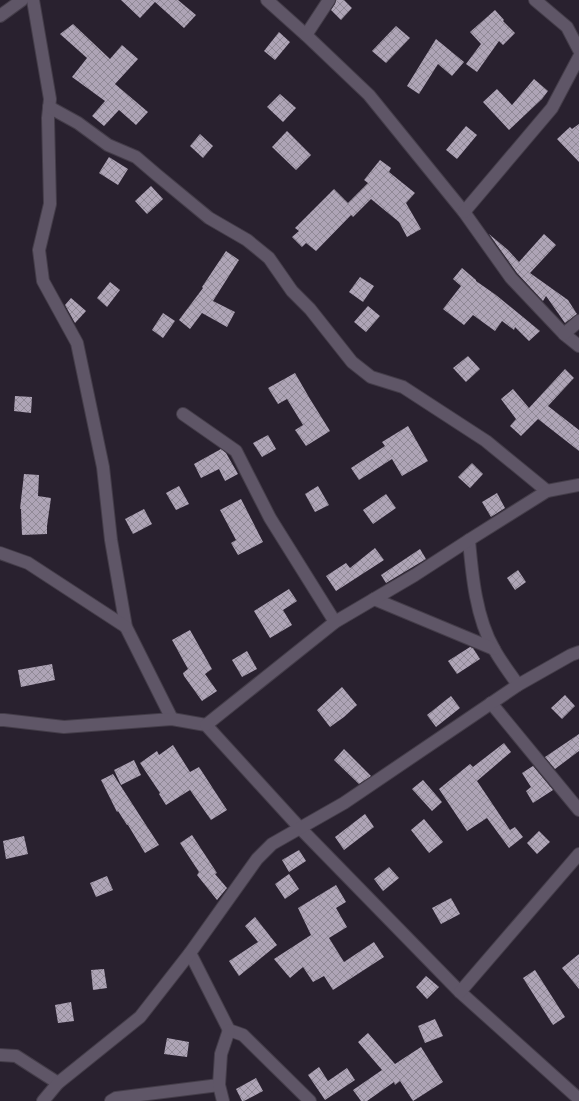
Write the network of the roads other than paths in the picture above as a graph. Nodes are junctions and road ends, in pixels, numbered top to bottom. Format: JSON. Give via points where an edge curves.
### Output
{"nodes":[{"id":1,"x":22,"y":0,"type":"edge"},
{"id":2,"x":33,"y":0,"type":"edge"},
{"id":3,"x":267,"y":0,"type":"edge"},
{"id":4,"x":328,"y":0,"type":"edge"},
{"id":5,"x":535,"y":0,"type":"edge"},
{"id":6,"x":0,"y":16,"type":"edge"},
{"id":7,"x":306,"y":34,"type":"junction"},
{"id":8,"x":579,"y":50,"type":"edge"},
{"id":9,"x":579,"y":57,"type":"edge"},
{"id":10,"x":49,"y":107,"type":"junction"},
{"id":11,"x":464,"y":212,"type":"junction"},
{"id":12,"x":579,"y":321,"type":"edge"},
{"id":13,"x":564,"y":334,"type":"junction"},
{"id":14,"x":579,"y":346,"type":"edge"},
{"id":15,"x":183,"y":414,"type":"dead end"},
{"id":16,"x":579,"y":485,"type":"edge"},
{"id":17,"x":547,"y":491,"type":"junction"},
{"id":18,"x":468,"y":540,"type":"junction"},
{"id":19,"x":0,"y":553,"type":"edge"},
{"id":20,"x":374,"y":599,"type":"junction"},
{"id":21,"x":335,"y":622,"type":"junction"},
{"id":22,"x":126,"y":627,"type":"junction"},
{"id":23,"x":494,"y":649,"type":"junction"},
{"id":24,"x":579,"y":652,"type":"edge"},
{"id":25,"x":518,"y":685,"type":"junction"},
{"id":26,"x":491,"y":703,"type":"junction"},
{"id":27,"x":1,"y":719,"type":"edge"},
{"id":28,"x":172,"y":719,"type":"junction"},
{"id":29,"x":206,"y":725,"type":"junction"},
{"id":30,"x":579,"y":810,"type":"edge"},
{"id":31,"x":300,"y":828,"type":"junction"},
{"id":32,"x":579,"y":854,"type":"edge"},
{"id":33,"x":190,"y":953,"type":"junction"},
{"id":34,"x":460,"y":992,"type":"junction"},
{"id":35,"x":229,"y":1030,"type":"junction"},
{"id":36,"x":0,"y":1055,"type":"edge"},
{"id":37,"x":58,"y":1083,"type":"junction"},
{"id":38,"x":219,"y":1085,"type":"junction"},
{"id":39,"x":579,"y":1100,"type":"edge"},
{"id":40,"x":43,"y":1101,"type":"edge"},
{"id":41,"x":111,"y":1101,"type":"edge"},
{"id":42,"x":223,"y":1101,"type":"edge"},
{"id":43,"x":310,"y":1101,"type":"edge"}],
"edges":[{"from":1,"to":6,"type":"street"},
{"from":2,"to":10,"type":"street","via":[[50,99]]},
{"from":3,"to":7,"type":"street"},
{"from":4,"to":7,"type":"street"},
{"from":5,"to":8,"type":"street","via":[[567,27]]},
{"from":7,"to":11,"type":"street","via":[[369,95]]},
{"from":9,"to":11,"type":"street","via":[[552,108]]},
{"from":10,"to":17,"type":"street","via":[[78,123],[108,145],[136,157],[209,218],[247,240],[269,258],[292,291],[310,309],[352,362],[371,377],[410,391],[486,441]]},
{"from":10,"to":22,"type":"street","via":[[50,204],[39,250],[43,280],[77,343],[102,468]]},
{"from":11,"to":13,"type":"street","via":[[511,278]]},
{"from":12,"to":13,"type":"street"},
{"from":13,"to":14,"type":"street"},
{"from":15,"to":21,"type":"street","via":[[236,451],[270,518]]},
{"from":16,"to":17,"type":"street"},
{"from":17,"to":18,"type":"street"},
{"from":18,"to":20,"type":"street"},
{"from":18,"to":23,"type":"street","via":[[478,605]]},
{"from":19,"to":22,"type":"street","via":[[28,563]]},
{"from":20,"to":21,"type":"street"},
{"from":20,"to":23,"type":"street"},
{"from":21,"to":29,"type":"street"},
{"from":22,"to":28,"type":"street"},
{"from":23,"to":25,"type":"street"},
{"from":24,"to":25,"type":"street"},
{"from":25,"to":26,"type":"street"},
{"from":26,"to":30,"type":"street"},
{"from":26,"to":31,"type":"street","via":[[344,803]]},
{"from":27,"to":28,"type":"street","via":[[64,727]]},
{"from":28,"to":29,"type":"street"},
{"from":29,"to":31,"type":"street"},
{"from":31,"to":33,"type":"street","via":[[272,844],[256,859]]},
{"from":31,"to":34,"type":"street"},
{"from":32,"to":34,"type":"street"},
{"from":33,"to":35,"type":"street"},
{"from":33,"to":37,"type":"street","via":[[140,1017]]},
{"from":34,"to":39,"type":"street"},
{"from":35,"to":38,"type":"street","via":[[220,1054]]},
{"from":35,"to":43,"type":"street","via":[[243,1036]]},
{"from":36,"to":37,"type":"street","via":[[16,1056]]},
{"from":37,"to":40,"type":"street"},
{"from":38,"to":41,"type":"street","via":[[116,1098]]},
{"from":38,"to":42,"type":"street"}]}
